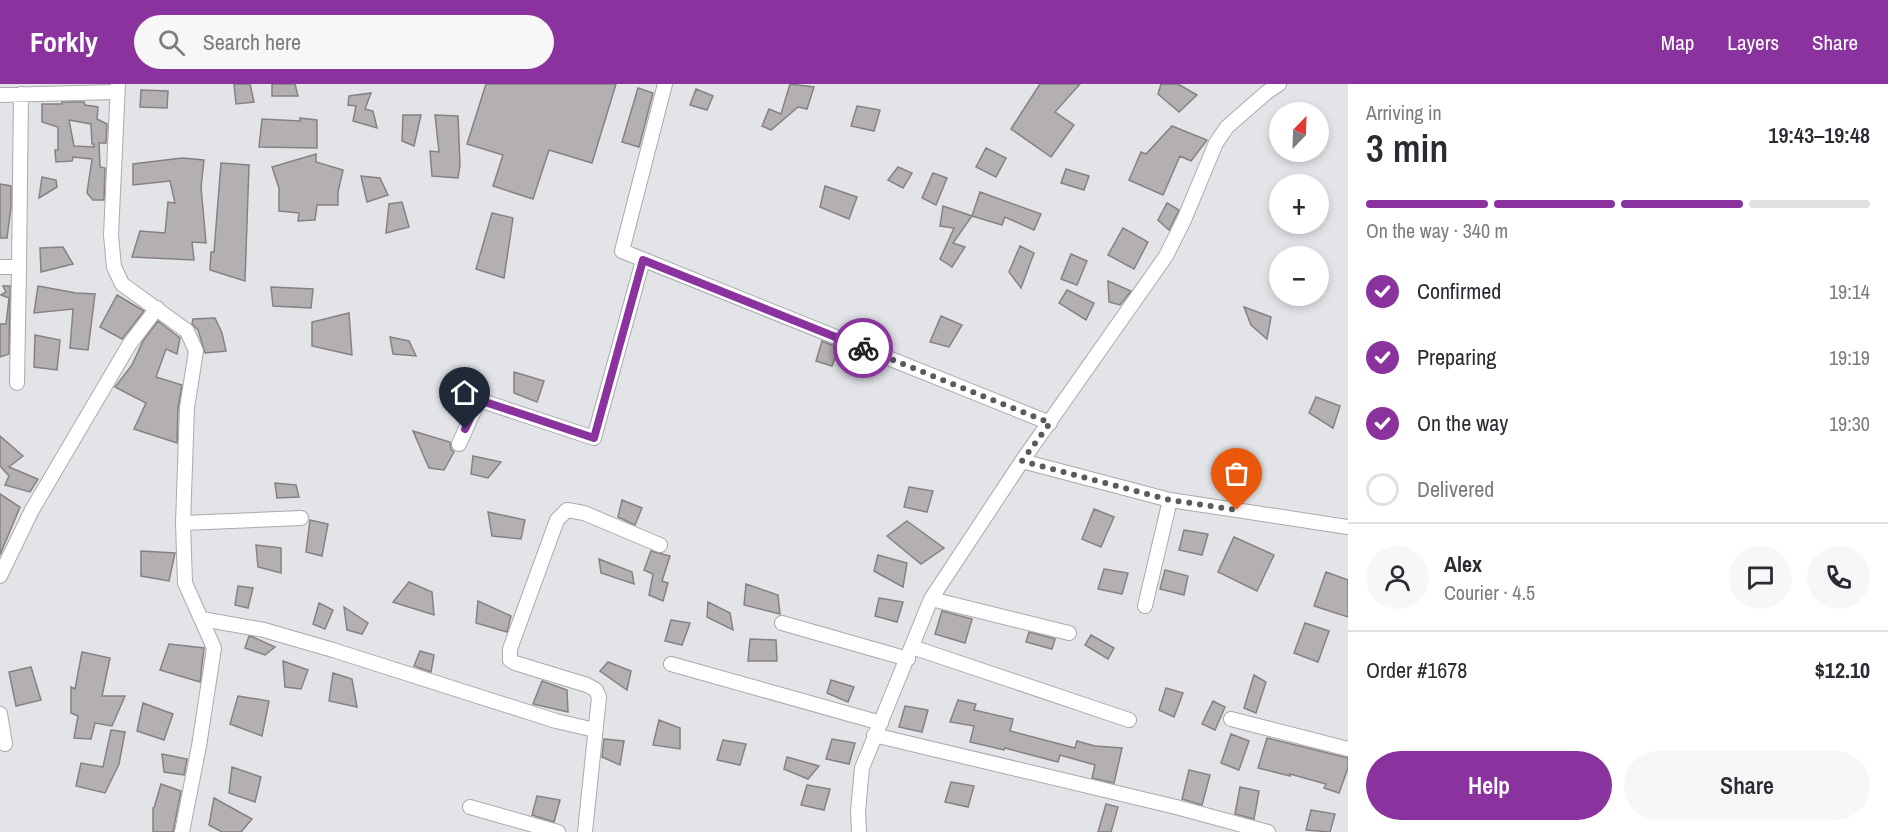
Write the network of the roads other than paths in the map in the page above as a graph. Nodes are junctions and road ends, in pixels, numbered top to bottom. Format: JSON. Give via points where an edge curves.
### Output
{"nodes":[{"id":1,"x":665,"y":84,"type":"edge"},
{"id":2,"x":1279,"y":84,"type":"edge"},
{"id":3,"x":117,"y":88,"type":"edge"},
{"id":4,"x":0,"y":94,"type":"edge"},
{"id":5,"x":21,"y":94,"type":"junction"},
{"id":6,"x":643,"y":260,"type":"junction"},
{"id":7,"x":0,"y":267,"type":"edge"},
{"id":8,"x":19,"y":267,"type":"junction"},
{"id":9,"x":157,"y":308,"type":"junction"},
{"id":10,"x":17,"y":383,"type":"dead end"},
{"id":11,"x":1050,"y":423,"type":"junction"},
{"id":12,"x":459,"y":444,"type":"dead end"},
{"id":13,"x":1022,"y":461,"type":"junction"},
{"id":14,"x":1170,"y":500,"type":"junction"},
{"id":15,"x":301,"y":519,"type":"dead end"},
{"id":16,"x":183,"y":523,"type":"junction"},
{"id":17,"x":1348,"y":527,"type":"edge"},
{"id":18,"x":660,"y":545,"type":"dead end"},
{"id":19,"x":0,"y":576,"type":"edge"},
{"id":20,"x":932,"y":599,"type":"junction"},
{"id":21,"x":1145,"y":606,"type":"dead end"},
{"id":22,"x":202,"y":619,"type":"junction"},
{"id":23,"x":782,"y":623,"type":"dead end"},
{"id":24,"x":1069,"y":633,"type":"dead end"},
{"id":25,"x":910,"y":653,"type":"junction"},
{"id":26,"x":671,"y":664,"type":"dead end"},
{"id":27,"x":0,"y":714,"type":"edge"},
{"id":28,"x":1231,"y":719,"type":"dead end"},
{"id":29,"x":1129,"y":720,"type":"dead end"},
{"id":30,"x":877,"y":729,"type":"junction"},
{"id":31,"x":595,"y":730,"type":"junction"},
{"id":32,"x":5,"y":744,"type":"dead end"},
{"id":33,"x":1348,"y":749,"type":"edge"},
{"id":34,"x":470,"y":807,"type":"dead end"},
{"id":35,"x":182,"y":832,"type":"edge"},
{"id":36,"x":558,"y":832,"type":"edge"},
{"id":37,"x":585,"y":832,"type":"edge"},
{"id":38,"x":859,"y":832,"type":"edge"},
{"id":39,"x":1268,"y":832,"type":"edge"}],
"edges":[{"from":1,"to":6,"type":"street","via":[[622,251]]},
{"from":2,"to":11,"type":"street","via":[[1227,127],[1216,143],[1166,256]]},
{"from":3,"to":5,"type":"street"},
{"from":3,"to":9,"type":"street","via":[[111,235],[114,267],[122,284]]},
{"from":4,"to":5,"type":"street"},
{"from":5,"to":8,"type":"street"},
{"from":6,"to":11,"type":"street"},
{"from":6,"to":12,"type":"street","via":[[594,438],[479,400]]},
{"from":7,"to":8,"type":"street"},
{"from":8,"to":10,"type":"street"},
{"from":9,"to":16,"type":"street","via":[[187,331],[196,351],[187,408]]},
{"from":9,"to":19,"type":"street","via":[[129,345],[32,510]]},
{"from":11,"to":13,"type":"street"},
{"from":13,"to":14,"type":"street"},
{"from":13,"to":20,"type":"street"},
{"from":14,"to":17,"type":"street"},
{"from":14,"to":21,"type":"street"},
{"from":15,"to":16,"type":"street"},
{"from":16,"to":22,"type":"street","via":[[185,583]]},
{"from":18,"to":31,"type":"street","via":[[575,510],[562,513],[510,649],[510,660],[515,663],[596,690],[599,697]]},
{"from":20,"to":24,"type":"street"},
{"from":20,"to":25,"type":"street"},
{"from":22,"to":31,"type":"street","via":[[264,630]]},
{"from":22,"to":35,"type":"street","via":[[214,648]]},
{"from":23,"to":25,"type":"street"},
{"from":25,"to":29,"type":"street"},
{"from":25,"to":30,"type":"street"},
{"from":26,"to":30,"type":"street"},
{"from":27,"to":32,"type":"street"},
{"from":28,"to":33,"type":"street"},
{"from":30,"to":38,"type":"street","via":[[862,768]]},
{"from":30,"to":39,"type":"street"},
{"from":31,"to":37,"type":"street"},
{"from":34,"to":36,"type":"street"}]}
